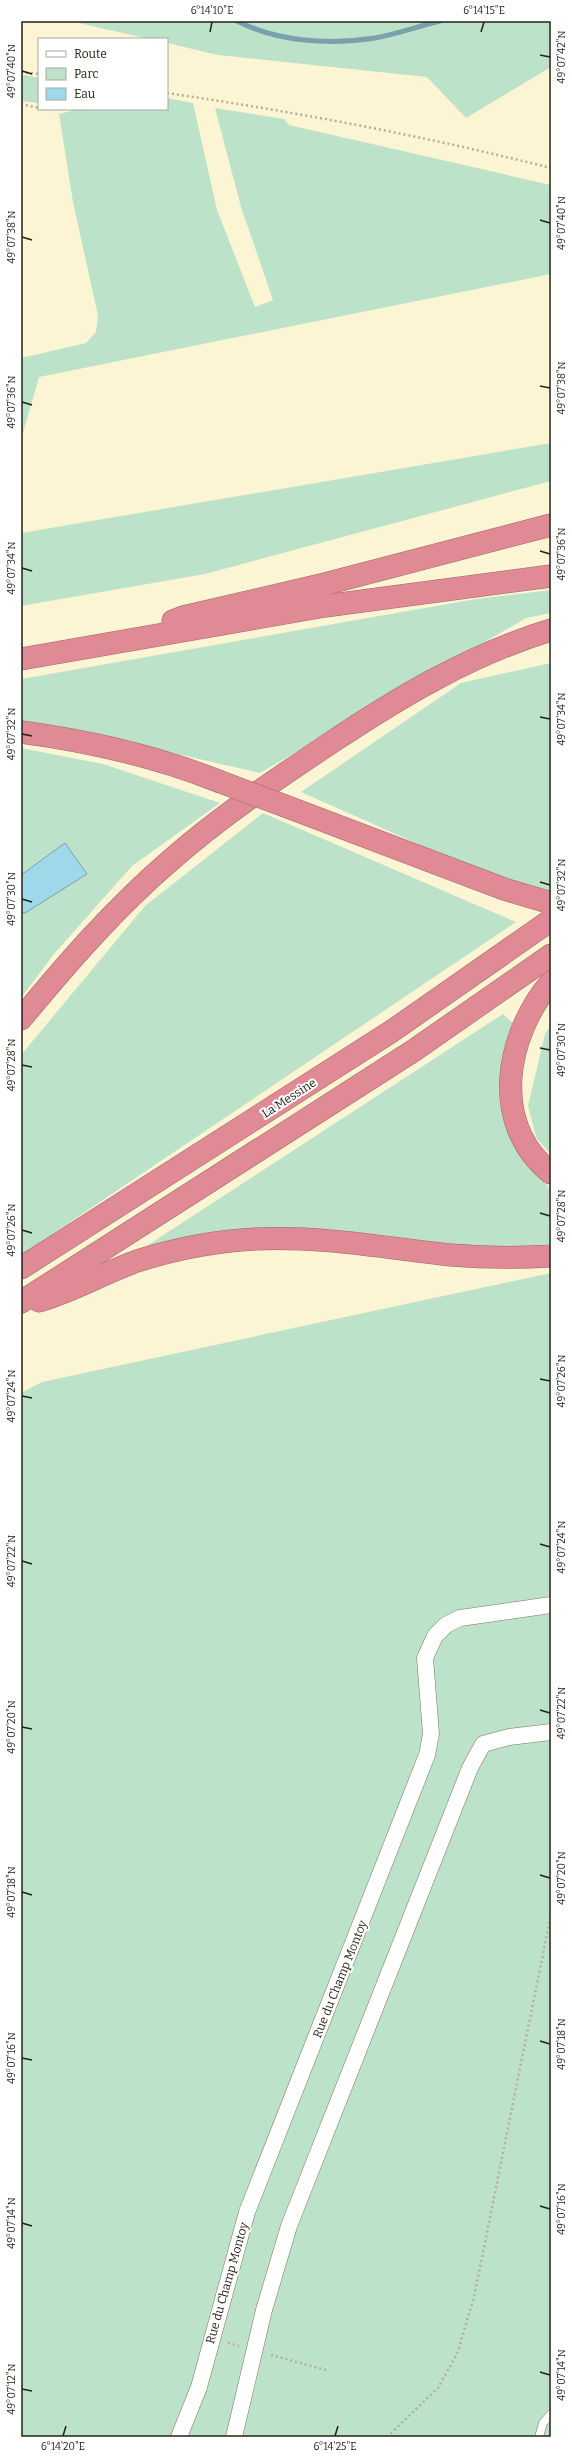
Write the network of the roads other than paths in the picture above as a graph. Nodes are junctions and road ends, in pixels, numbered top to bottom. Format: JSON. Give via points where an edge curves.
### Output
{"nodes":[{"id":1,"x":551,"y":525,"type":"edge"},
{"id":2,"x":551,"y":576,"type":"edge"},
{"id":3,"x":551,"y":630,"type":"edge"},
{"id":4,"x":131,"y":640,"type":"junction"},
{"id":5,"x":21,"y":659,"type":"edge"},
{"id":6,"x":21,"y":732,"type":"edge"},
{"id":7,"x":498,"y":893,"type":"junction"},
{"id":8,"x":551,"y":903,"type":"edge"},
{"id":9,"x":551,"y":918,"type":"edge"},
{"id":10,"x":551,"y":955,"type":"edge"},
{"id":11,"x":551,"y":982,"type":"edge"},
{"id":12,"x":21,"y":1019,"type":"edge"},
{"id":13,"x":551,"y":1173,"type":"edge"},
{"id":14,"x":551,"y":1256,"type":"edge"},
{"id":15,"x":21,"y":1268,"type":"edge"},
{"id":16,"x":21,"y":1302,"type":"edge"},
{"id":17,"x":21,"y":1306,"type":"edge"},
{"id":18,"x":551,"y":1606,"type":"edge"},
{"id":19,"x":551,"y":1732,"type":"edge"},
{"id":20,"x":551,"y":2414,"type":"edge"},
{"id":21,"x":179,"y":2437,"type":"edge"},
{"id":22,"x":234,"y":2437,"type":"edge"},
{"id":23,"x":539,"y":2437,"type":"edge"}],
"edges":[{"from":1,"to":4,"type":"highway","via":[[325,584],[183,617]]},
{"from":2,"to":4,"type":"highway","via":[[325,606]]},
{"from":3,"to":12,"type":"highway","via":[[478,658],[419,688],[342,735],[216,823],[172,859],[100,928]]},
{"from":4,"to":5,"type":"highway"},
{"from":6,"to":7,"type":"highway","bridge":true,"via":[[151,758],[388,846]]},
{"from":7,"to":8,"type":"highway"},
{"from":7,"to":9,"type":"highway"},
{"from":9,"to":15,"type":"highway","name":"La Messine","via":[[392,1031]]},
{"from":10,"to":16,"type":"highway","via":[[413,1051]]},
{"from":11,"to":13,"type":"highway","via":[[527,1016],[518,1038],[510,1081],[511,1101],[522,1134],[532,1153]]},
{"from":14,"to":17,"type":"highway","via":[[507,1258],[453,1255],[346,1241],[255,1239],[177,1250],[137,1262],[58,1295]]},
{"from":18,"to":21,"type":"street","name":"Rue du Champ Montoy","via":[[460,1618],[446,1625],[430,1644],[425,1658],[431,1734],[427,1755],[248,2212],[198,2387]]},
{"from":19,"to":22,"type":"street","via":[[509,1737],[483,1744],[470,1768],[289,2226],[264,2310]]},
{"from":20,"to":23,"type":"lane","via":[[543,2423]]}]}
